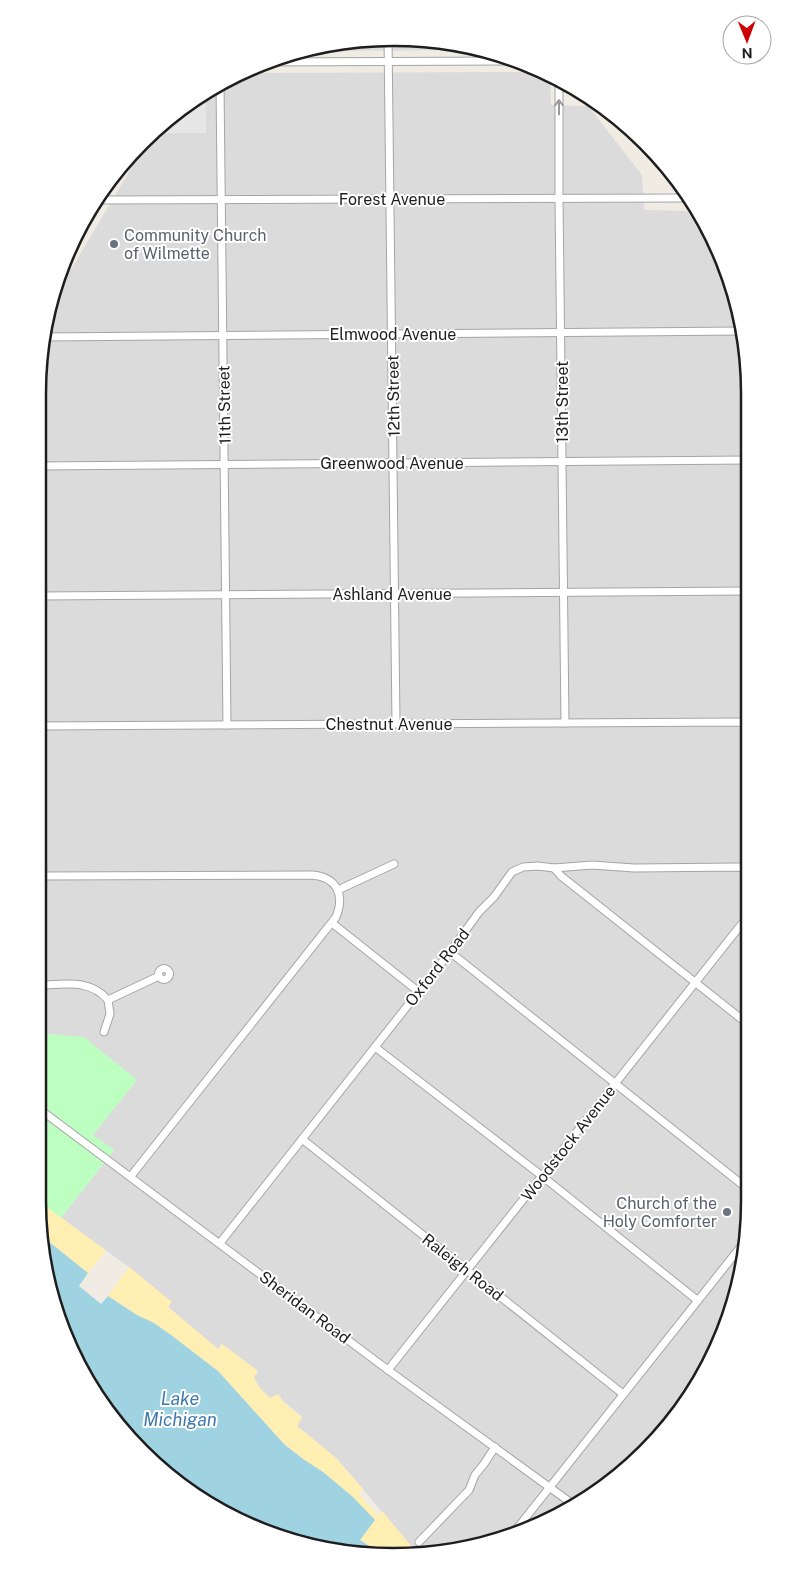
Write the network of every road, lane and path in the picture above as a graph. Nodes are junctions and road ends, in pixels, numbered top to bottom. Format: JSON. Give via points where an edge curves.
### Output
{"nodes":[{"id":1,"x":388,"y":46,"type":"edge"},
{"id":2,"x":493,"y":61,"type":"edge"},
{"id":3,"x":291,"y":62,"type":"edge"},
{"id":4,"x":388,"y":62,"type":"junction"},
{"id":5,"x":559,"y":89,"type":"edge"},
{"id":6,"x":220,"y":93,"type":"edge"},
{"id":7,"x":680,"y":198,"type":"edge"},
{"id":8,"x":390,"y":199,"type":"junction"},
{"id":9,"x":559,"y":199,"type":"junction"},
{"id":10,"x":106,"y":200,"type":"edge"},
{"id":11,"x":222,"y":200,"type":"junction"},
{"id":12,"x":735,"y":331,"type":"edge"},
{"id":13,"x":562,"y":332,"type":"junction"},
{"id":14,"x":392,"y":334,"type":"junction"},
{"id":15,"x":223,"y":335,"type":"junction"},
{"id":16,"x":51,"y":337,"type":"edge"},
{"id":17,"x":741,"y":460,"type":"edge"},
{"id":18,"x":562,"y":461,"type":"junction"},
{"id":19,"x":393,"y":463,"type":"junction"},
{"id":20,"x":224,"y":464,"type":"junction"},
{"id":21,"x":46,"y":466,"type":"edge"},
{"id":22,"x":741,"y":591,"type":"edge"},
{"id":23,"x":564,"y":592,"type":"junction"},
{"id":24,"x":395,"y":594,"type":"junction"},
{"id":25,"x":225,"y":595,"type":"junction"},
{"id":26,"x":46,"y":596,"type":"edge"},
{"id":27,"x":565,"y":723,"type":"junction"},
{"id":28,"x":741,"y":723,"type":"edge"},
{"id":29,"x":396,"y":724,"type":"junction"},
{"id":30,"x":226,"y":725,"type":"junction"},
{"id":31,"x":46,"y":726,"type":"edge"},
{"id":32,"x":394,"y":864,"type":"dead end"},
{"id":33,"x":741,"y":867,"type":"edge"},
{"id":34,"x":554,"y":868,"type":"junction"},
{"id":35,"x":46,"y":876,"type":"edge"},
{"id":36,"x":338,"y":890,"type":"junction"},
{"id":37,"x":332,"y":923,"type":"junction"},
{"id":38,"x":741,"y":925,"type":"edge"},
{"id":39,"x":450,"y":952,"type":"junction"},
{"id":40,"x":159,"y":976,"type":"dead end"},
{"id":41,"x":696,"y":982,"type":"junction"},
{"id":42,"x":46,"y":985,"type":"edge"},
{"id":43,"x":418,"y":992,"type":"junction"},
{"id":44,"x":108,"y":1000,"type":"junction"},
{"id":45,"x":741,"y":1019,"type":"edge"},
{"id":46,"x":104,"y":1032,"type":"dead end"},
{"id":47,"x":375,"y":1047,"type":"junction"},
{"id":48,"x":615,"y":1083,"type":"junction"},
{"id":49,"x":46,"y":1114,"type":"edge"},
{"id":50,"x":302,"y":1139,"type":"junction"},
{"id":51,"x":131,"y":1176,"type":"junction"},
{"id":52,"x":542,"y":1176,"type":"junction"},
{"id":53,"x":741,"y":1183,"type":"edge"},
{"id":54,"x":220,"y":1243,"type":"junction"},
{"id":55,"x":737,"y":1251,"type":"edge"},
{"id":56,"x":467,"y":1270,"type":"junction"},
{"id":57,"x":697,"y":1300,"type":"junction"},
{"id":58,"x":388,"y":1370,"type":"junction"},
{"id":59,"x":624,"y":1394,"type":"junction"},
{"id":60,"x":495,"y":1448,"type":"junction"},
{"id":61,"x":550,"y":1488,"type":"junction"},
{"id":62,"x":568,"y":1501,"type":"edge"},
{"id":63,"x":522,"y":1523,"type":"edge"},
{"id":64,"x":419,"y":1542,"type":"dead end"}],
"edges":[{"from":1,"to":4,"type":"street","name":"12th Street"},
{"from":2,"to":4,"type":"street"},
{"from":3,"to":4,"type":"street"},
{"from":4,"to":8,"type":"street","name":"12th Street"},
{"from":9,"to":5,"type":"street","name":"13th Street","one_way":true},
{"from":6,"to":11,"type":"street","name":"11th Street"},
{"from":7,"to":9,"type":"street","name":"Forest Avenue"},
{"from":8,"to":9,"type":"street","name":"Forest Avenue"},
{"from":8,"to":11,"type":"street","name":"Forest Avenue"},
{"from":8,"to":14,"type":"street","name":"12th Street"},
{"from":9,"to":13,"type":"street","name":"13th Street"},
{"from":10,"to":11,"type":"street","name":"Forest Avenue"},
{"from":11,"to":15,"type":"street","name":"11th Street"},
{"from":12,"to":13,"type":"street","name":"Elmwood Avenue"},
{"from":13,"to":14,"type":"street","name":"Elmwood Avenue"},
{"from":13,"to":18,"type":"street","name":"13th Street"},
{"from":14,"to":15,"type":"street","name":"Elmwood Avenue"},
{"from":14,"to":19,"type":"street","name":"12th Street"},
{"from":15,"to":16,"type":"street","name":"Elmwood Avenue"},
{"from":15,"to":20,"type":"street","name":"11th Street"},
{"from":17,"to":18,"type":"street","name":"Greenwood Avenue"},
{"from":18,"to":19,"type":"street","name":"Greenwood Avenue"},
{"from":18,"to":23,"type":"street","name":"13th Street"},
{"from":19,"to":20,"type":"street","name":"Greenwood Avenue"},
{"from":19,"to":24,"type":"street","name":"12th Street"},
{"from":20,"to":21,"type":"street","name":"Greenwood Avenue"},
{"from":20,"to":25,"type":"street","name":"11th Street"},
{"from":22,"to":23,"type":"street","name":"Ashland Avenue"},
{"from":23,"to":24,"type":"street","name":"Ashland Avenue"},
{"from":23,"to":27,"type":"street","name":"13th Street"},
{"from":24,"to":25,"type":"street","name":"Ashland Avenue"},
{"from":24,"to":29,"type":"street","name":"12th Street"},
{"from":25,"to":26,"type":"street","name":"Ashland Avenue"},
{"from":25,"to":30,"type":"street","name":"11th Street"},
{"from":27,"to":28,"type":"street","name":"Chestnut Avenue"},
{"from":27,"to":29,"type":"street","name":"Chestnut Avenue"},
{"from":29,"to":30,"type":"street","name":"Chestnut Avenue"},
{"from":30,"to":31,"type":"street","name":"Chestnut Avenue"},
{"from":32,"to":36,"type":"street"},
{"from":33,"to":34,"type":"street","name":"Oxford Road","via":[[592,865]]},
{"from":34,"to":39,"type":"street","name":"Oxford Road","via":[[530,866],[512,872]]},
{"from":34,"to":41,"type":"street"},
{"from":35,"to":36,"type":"street","via":[[312,875],[326,878]]},
{"from":36,"to":37,"type":"street","via":[[340,906]]},
{"from":37,"to":43,"type":"street"},
{"from":37,"to":51,"type":"street"},
{"from":38,"to":41,"type":"street","name":"Woodstock Avenue"},
{"from":39,"to":43,"type":"street","name":"Oxford Road"},
{"from":39,"to":48,"type":"street"},
{"from":40,"to":44,"type":"street"},
{"from":41,"to":45,"type":"street"},
{"from":41,"to":48,"type":"street","name":"Woodstock Avenue"},
{"from":42,"to":44,"type":"street","via":[[87,986]]},
{"from":43,"to":47,"type":"street","name":"Oxford Road"},
{"from":44,"to":46,"type":"street","via":[[110,1014]]},
{"from":47,"to":50,"type":"street","name":"Oxford Road"},
{"from":47,"to":52,"type":"street"},
{"from":48,"to":52,"type":"street","name":"Woodstock Avenue"},
{"from":48,"to":53,"type":"street"},
{"from":49,"to":51,"type":"street","name":"Sheridan Road"},
{"from":50,"to":54,"type":"street","name":"Oxford Road"},
{"from":50,"to":56,"type":"street","name":"Raleigh Road"},
{"from":51,"to":54,"type":"street","name":"Sheridan Road"},
{"from":52,"to":56,"type":"street","name":"Woodstock Avenue"},
{"from":52,"to":57,"type":"street"},
{"from":54,"to":58,"type":"street","name":"Sheridan Road"},
{"from":55,"to":57,"type":"street"},
{"from":56,"to":58,"type":"street","name":"Woodstock Avenue"},
{"from":56,"to":59,"type":"street","name":"Raleigh Road"},
{"from":57,"to":59,"type":"street"},
{"from":58,"to":60,"type":"street","name":"Sheridan Road"},
{"from":59,"to":61,"type":"street"},
{"from":60,"to":61,"type":"street","name":"Sheridan Road"},
{"from":60,"to":64,"type":"street","via":[[475,1475],[469,1490]]},
{"from":61,"to":62,"type":"street","name":"Sheridan Road"},
{"from":61,"to":63,"type":"street"}]}
